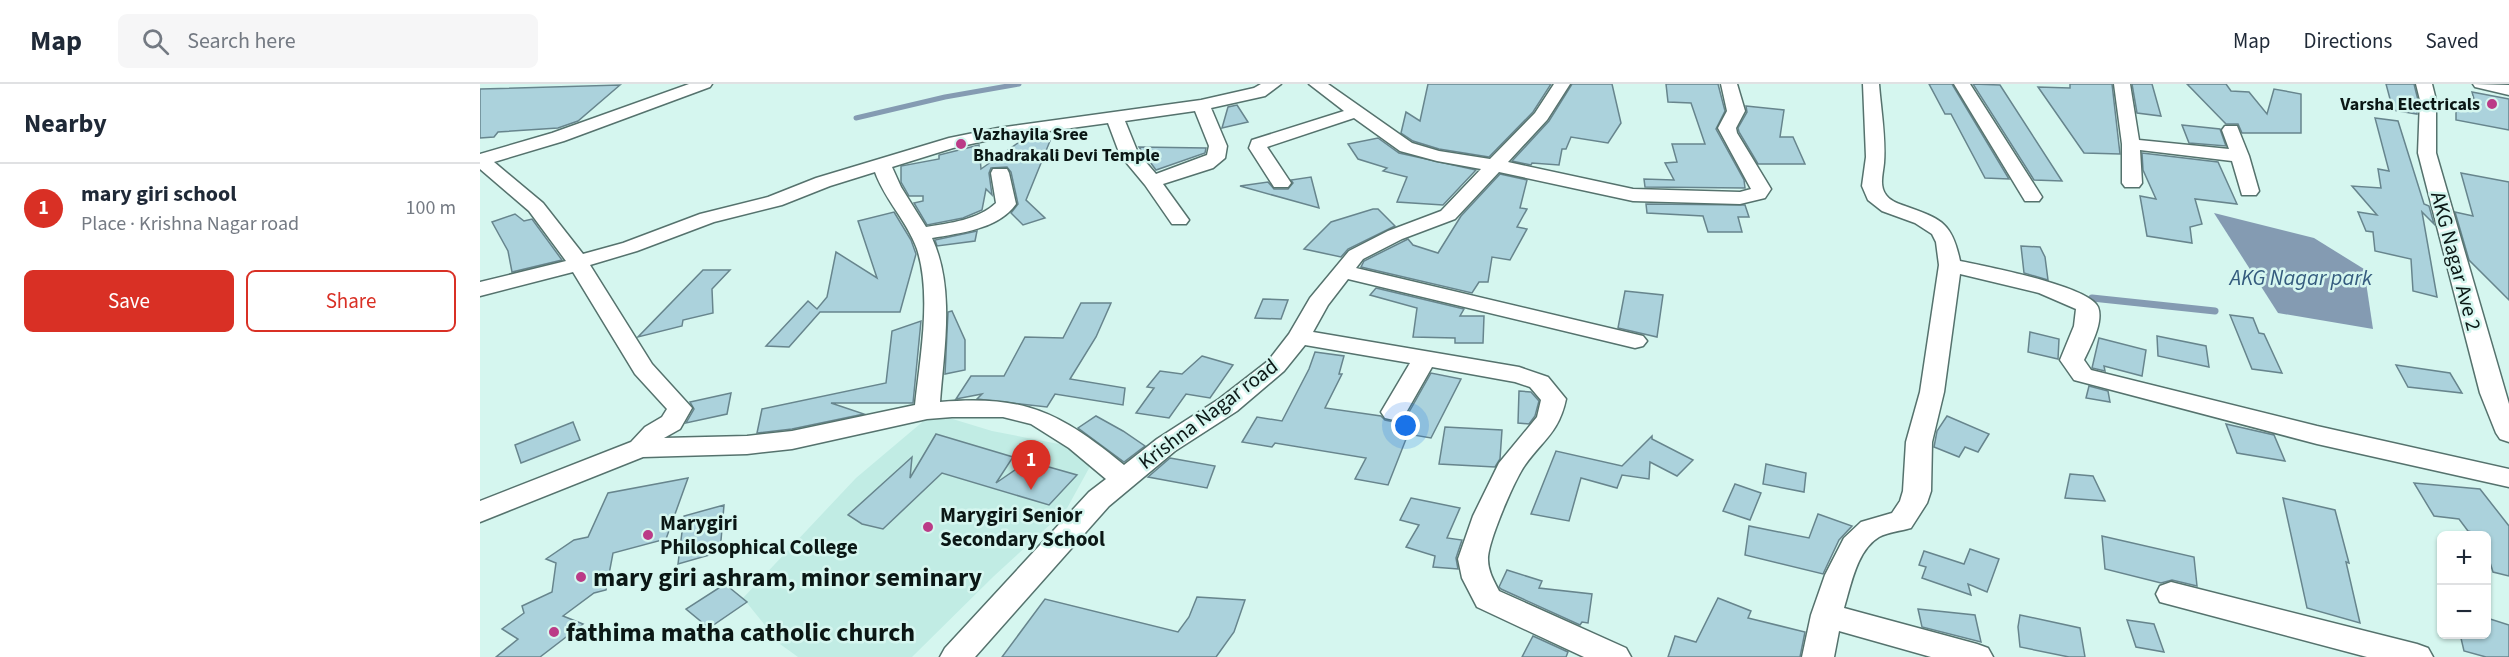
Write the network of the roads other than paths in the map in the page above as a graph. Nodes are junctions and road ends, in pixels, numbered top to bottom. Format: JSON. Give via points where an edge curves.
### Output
{"nodes":[{"id":1,"x":704,"y":84,"type":"edge"},
{"id":2,"x":1273,"y":84,"type":"edge"},
{"id":3,"x":1317,"y":84,"type":"edge"},
{"id":4,"x":1562,"y":84,"type":"edge"},
{"id":5,"x":1729,"y":84,"type":"edge"},
{"id":6,"x":1870,"y":84,"type":"edge"},
{"id":7,"x":1962,"y":84,"type":"edge"},
{"id":8,"x":2122,"y":84,"type":"edge"},
{"id":9,"x":2424,"y":84,"type":"edge"},
{"id":10,"x":2481,"y":84,"type":"edge"},
{"id":11,"x":2509,"y":90,"type":"edge"},
{"id":12,"x":1201,"y":105,"type":"junction"},
{"id":13,"x":1357,"y":112,"type":"junction"},
{"id":14,"x":1115,"y":117,"type":"junction"},
{"id":15,"x":2231,"y":130,"type":"dead end"},
{"id":16,"x":2131,"y":144,"type":"junction"},
{"id":17,"x":2240,"y":156,"type":"junction"},
{"id":18,"x":480,"y":160,"type":"edge"},
{"id":19,"x":882,"y":164,"type":"junction"},
{"id":20,"x":1494,"y":165,"type":"junction"},
{"id":21,"x":1000,"y":173,"type":"dead end"},
{"id":22,"x":1152,"y":181,"type":"junction"},
{"id":23,"x":1281,"y":183,"type":"dead end"},
{"id":24,"x":2132,"y":183,"type":"dead end"},
{"id":25,"x":2249,"y":191,"type":"dead end"},
{"id":26,"x":2032,"y":197,"type":"dead end"},
{"id":27,"x":1179,"y":220,"type":"dead end"},
{"id":28,"x":921,"y":234,"type":"junction"},
{"id":29,"x":578,"y":263,"type":"junction"},
{"id":30,"x":1950,"y":265,"type":"junction"},
{"id":31,"x":1344,"y":273,"type":"junction"},
{"id":32,"x":480,"y":289,"type":"edge"},
{"id":33,"x":1299,"y":337,"type":"junction"},
{"id":34,"x":1635,"y":341,"type":"dead end"},
{"id":35,"x":1425,"y":358,"type":"junction"},
{"id":36,"x":927,"y":411,"type":"junction"},
{"id":37,"x":1394,"y":412,"type":"dead end"},
{"id":38,"x":2509,"y":433,"type":"edge"},
{"id":39,"x":640,"y":448,"type":"junction"},
{"id":40,"x":1123,"y":478,"type":"junction"},
{"id":41,"x":2509,"y":478,"type":"edge"},
{"id":42,"x":480,"y":512,"type":"edge"},
{"id":43,"x":2171,"y":594,"type":"dead end"},
{"id":44,"x":1826,"y":615,"type":"junction"},
{"id":45,"x":2377,"y":651,"type":"edge"},
{"id":46,"x":956,"y":657,"type":"edge"},
{"id":47,"x":1615,"y":657,"type":"edge"},
{"id":48,"x":1818,"y":657,"type":"edge"},
{"id":49,"x":1977,"y":657,"type":"edge"},
{"id":50,"x":2417,"y":657,"type":"edge"}],
"edges":[{"from":1,"to":18,"type":"street","via":[[558,137]]},
{"from":2,"to":12,"type":"street","via":[[1259,92]]},
{"from":3,"to":13,"type":"street"},
{"from":4,"to":20,"type":"street","name":"Krishna Nagar road","via":[[1541,116]]},
{"from":5,"to":20,"type":"street","via":[[1736,111],[1728,133],[1761,189],[1750,197],[1633,195]]},
{"from":6,"to":30,"type":"street","via":[[1875,157],[1872,186],[1878,200],[1940,230]]},
{"from":7,"to":26,"type":"street"},
{"from":8,"to":16,"type":"street"},
{"from":9,"to":38,"type":"street","name":"AKG Nagar Ave 2","via":[[2428,100],[2427,153],[2492,393]]},
{"from":10,"to":11,"type":"street"},
{"from":12,"to":14,"type":"street"},
{"from":12,"to":22,"type":"street","via":[[1218,146],[1216,158]]},
{"from":13,"to":20,"type":"street","via":[[1406,147]]},
{"from":13,"to":23,"type":"street","via":[[1258,144]]},
{"from":14,"to":19,"type":"street","via":[[949,143]]},
{"from":14,"to":22,"type":"street","via":[[1129,155]]},
{"from":15,"to":17,"type":"street"},
{"from":16,"to":17,"type":"street"},
{"from":16,"to":24,"type":"street"},
{"from":17,"to":25,"type":"street"},
{"from":18,"to":29,"type":"street","via":[[536,207]]},
{"from":19,"to":28,"type":"street","via":[[898,199]]},
{"from":19,"to":29,"type":"street"},
{"from":20,"to":31,"type":"street","name":"Krishna Nagar road","via":[[1448,215],[1368,248],[1356,255]]},
{"from":21,"to":28,"type":"street","via":[[1006,204],[1000,212],[987,219]]},
{"from":22,"to":27,"type":"street"},
{"from":28,"to":36,"type":"street","via":[[933,272]]},
{"from":29,"to":32,"type":"street"},
{"from":29,"to":39,"type":"street","via":[[643,369],[680,408],[671,423]]},
{"from":30,"to":41,"type":"street","via":[[2082,301],[2088,317],[2072,360],[2083,375],[2317,435]]},
{"from":30,"to":44,"type":"street","via":[[1932,392],[1918,442],[1917,491],[1913,503],[1901,521],[1862,534]]},
{"from":31,"to":33,"type":"street","name":"Krishna Nagar road","via":[[1318,303]]},
{"from":31,"to":34,"type":"street"},
{"from":33,"to":35,"type":"street"},
{"from":33,"to":40,"type":"street","name":"Krishna Nagar road","via":[[1256,384]]},
{"from":35,"to":37,"type":"street"},
{"from":35,"to":47,"type":"street","via":[[1519,375],[1539,382],[1554,399],[1549,419],[1512,463],[1487,516],[1473,559],[1477,578],[1488,599]]},
{"from":36,"to":39,"type":"street","via":[[792,440]]},
{"from":36,"to":40,"type":"street","via":[[970,407],[1030,414],[1087,449]]},
{"from":39,"to":42,"type":"street"},
{"from":40,"to":46,"type":"street","name":"Krishna Nagar road","via":[[1099,499]]},
{"from":43,"to":45,"type":"street"},
{"from":44,"to":48,"type":"street"},
{"from":44,"to":49,"type":"street"},
{"from":45,"to":50,"type":"street"}]}
